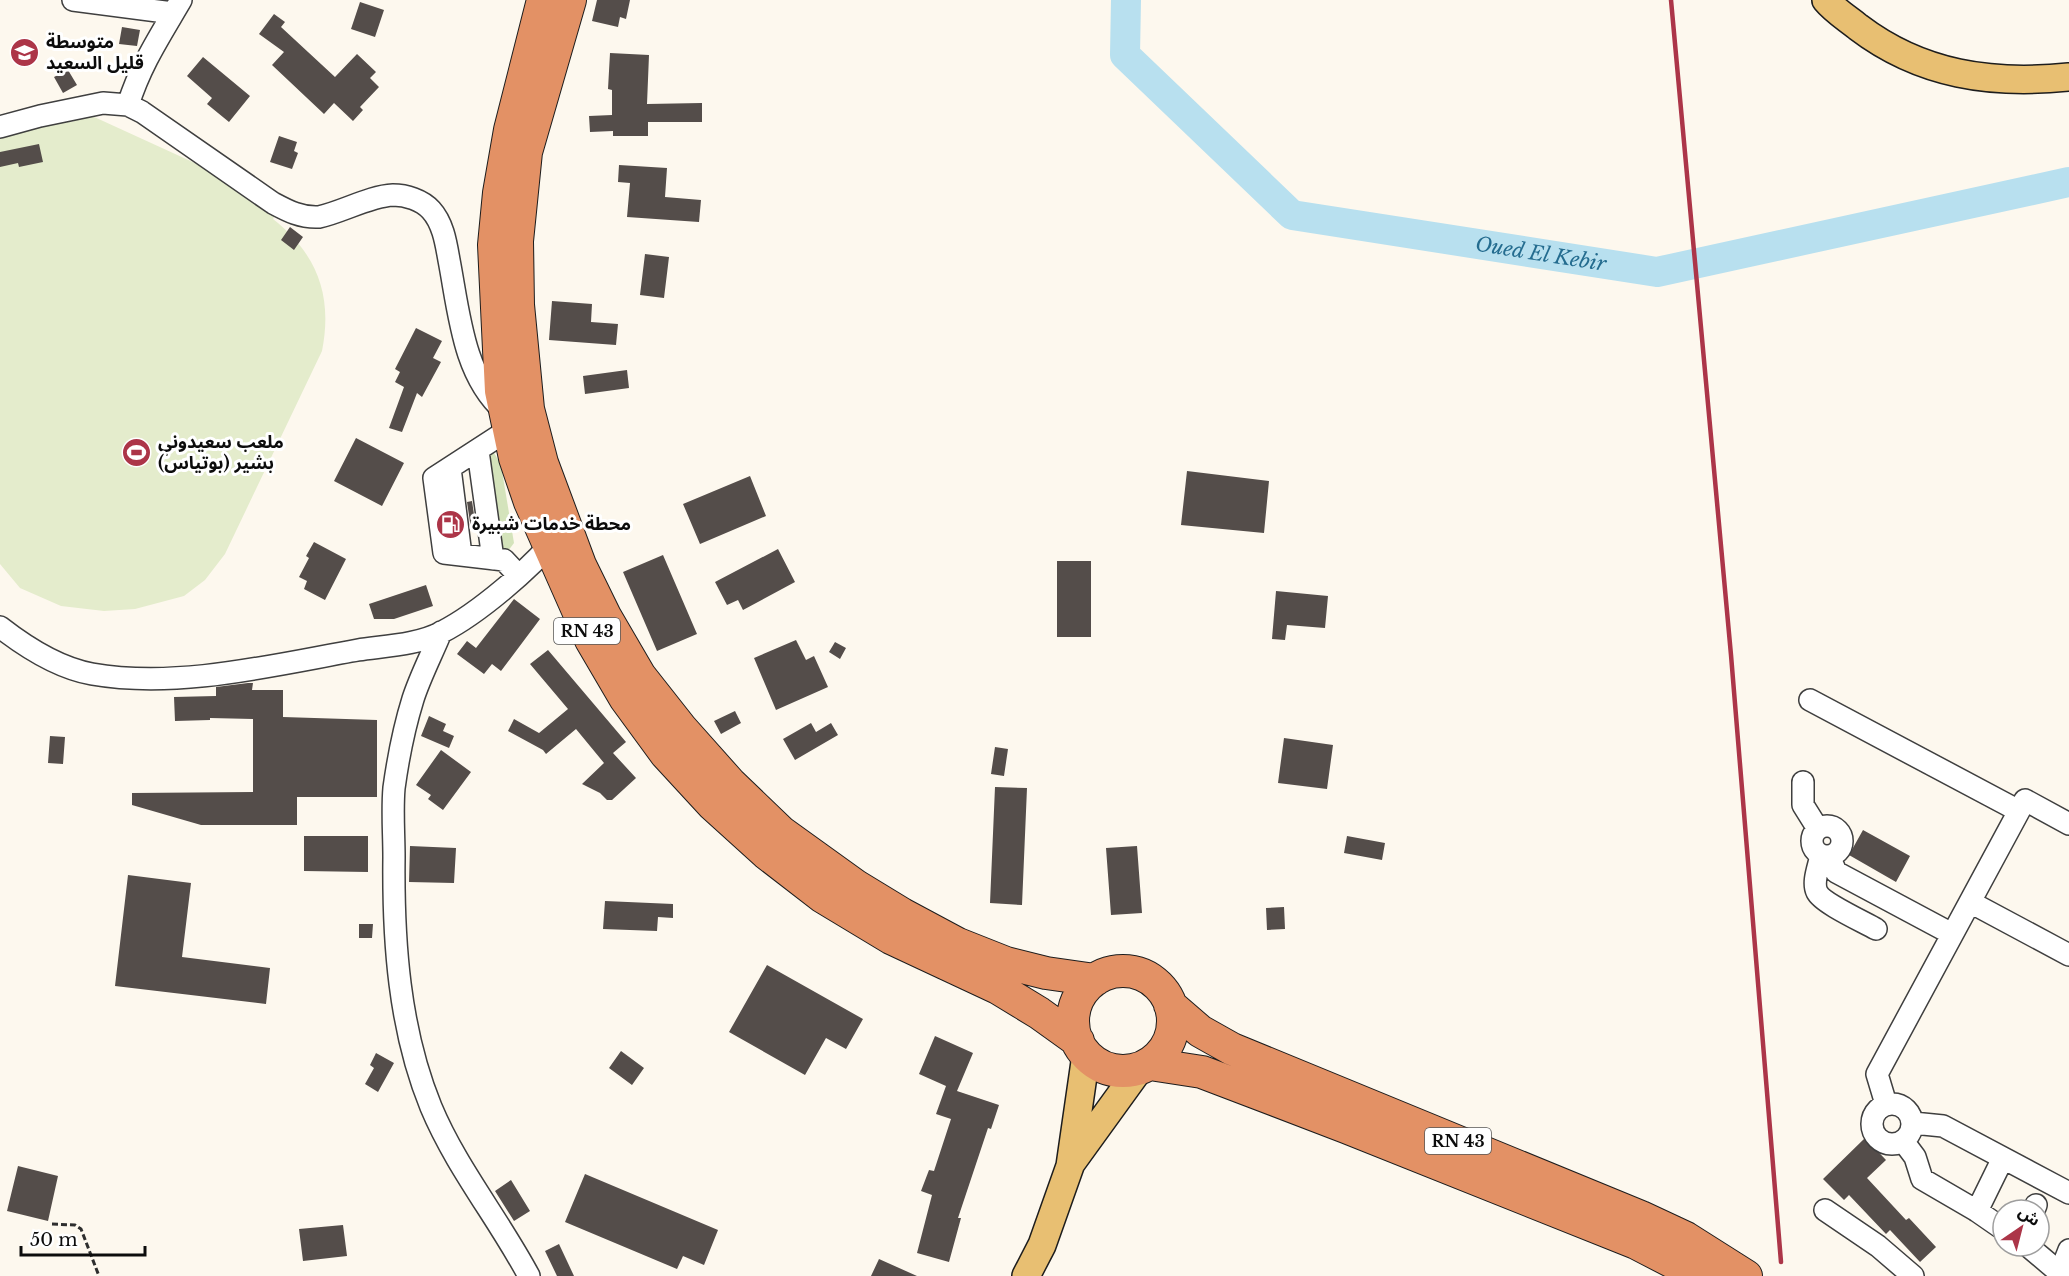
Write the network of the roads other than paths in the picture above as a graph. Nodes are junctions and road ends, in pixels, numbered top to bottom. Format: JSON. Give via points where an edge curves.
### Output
{"nodes":[{"id":1,"x":73,"y":0,"type":"edge"},
{"id":2,"x":543,"y":0,"type":"edge"},
{"id":3,"x":570,"y":0,"type":"edge"},
{"id":4,"x":1826,"y":0,"type":"edge"},
{"id":5,"x":177,"y":6,"type":"edge"},
{"id":6,"x":2069,"y":77,"type":"edge"},
{"id":7,"x":128,"y":105,"type":"junction"},
{"id":8,"x":0,"y":127,"type":"edge"},
{"id":9,"x":514,"y":419,"type":"junction"},
{"id":10,"x":464,"y":460,"type":"junction"},
{"id":11,"x":557,"y":537,"type":"junction"},
{"id":12,"x":478,"y":557,"type":"junction"},
{"id":13,"x":518,"y":575,"type":"junction"},
{"id":14,"x":0,"y":627,"type":"edge"},
{"id":15,"x":441,"y":632,"type":"junction"},
{"id":16,"x":1810,"y":700,"type":"dead end"},
{"id":17,"x":1803,"y":782,"type":"dead end"},
{"id":18,"x":2019,"y":811,"type":"junction"},
{"id":19,"x":2069,"y":824,"type":"edge"},
{"id":20,"x":1825,"y":856,"type":"junction"},
{"id":21,"x":1970,"y":902,"type":"junction"},
{"id":22,"x":1876,"y":929,"type":"dead end"},
{"id":23,"x":1952,"y":934,"type":"junction"},
{"id":24,"x":2069,"y":955,"type":"edge"},
{"id":25,"x":1095,"y":980,"type":"junction"},
{"id":26,"x":1170,"y":1005,"type":"junction"},
{"id":27,"x":1082,"y":1048,"type":"junction"},
{"id":28,"x":1145,"y":1066,"type":"junction"},
{"id":29,"x":1886,"y":1104,"type":"junction"},
{"id":30,"x":1908,"y":1132,"type":"junction"},
{"id":31,"x":2003,"y":1158,"type":"junction"},
{"id":32,"x":1070,"y":1166,"type":"junction"},
{"id":33,"x":2069,"y":1193,"type":"edge"},
{"id":34,"x":1825,"y":1210,"type":"dead end"},
{"id":35,"x":1977,"y":1210,"type":"junction"},
{"id":36,"x":1991,"y":1220,"type":"edge"},
{"id":37,"x":2069,"y":1250,"type":"edge"},
{"id":38,"x":2041,"y":1258,"type":"edge"},
{"id":39,"x":2060,"y":1275,"type":"edge"},
{"id":40,"x":529,"y":1276,"type":"edge"},
{"id":41,"x":1026,"y":1276,"type":"edge"},
{"id":42,"x":1700,"y":1276,"type":"edge"},
{"id":43,"x":1746,"y":1276,"type":"edge"},
{"id":44,"x":1913,"y":1276,"type":"edge"}],
"edges":[{"from":1,"to":5,"type":"street"},
{"from":2,"to":9,"type":"highway","number":"RN 43","via":[[510,130],[494,245],[501,391]]},
{"from":3,"to":9,"type":"highway","number":"RN 43","via":[[526,152],[521,185]]},
{"from":4,"to":6,"type":"main road","via":[[1872,38],[1923,64],[1976,77]]},
{"from":5,"to":7,"type":"street","via":[[137,77]]},
{"from":7,"to":8,"type":"street","via":[[103,103]]},
{"from":7,"to":9,"type":"street","via":[[292,213],[319,218],[383,196],[407,197],[430,208],[441,227],[472,363],[483,388]]},
{"from":9,"to":10,"type":"street"},
{"from":9,"to":11,"type":"highway","number":"RN 43","via":[[542,463]]},
{"from":10,"to":12,"type":"street"},
{"from":10,"to":12,"type":"street","via":[[434,478],[444,553]]},
{"from":11,"to":13,"type":"street"},
{"from":11,"to":25,"type":"highway","number":"RN 43","via":[[580,565],[640,676],[730,783],[781,832],[856,886],[958,944],[1006,963]]},
{"from":11,"to":27,"type":"highway","number":"RN 43","via":[[591,640],[625,698],[666,754],[713,805],[823,897],[891,938],[998,988],[1039,1013]]},
{"from":12,"to":13,"type":"street","via":[[504,560]]},
{"from":13,"to":15,"type":"street","via":[[482,606]]},
{"from":14,"to":15,"type":"street","via":[[21,643],[64,665],[91,674],[152,679],[215,674],[411,641]]},
{"from":15,"to":40,"type":"street","via":[[413,699],[394,790],[393,910],[400,977],[413,1054],[432,1108],[456,1158]]},
{"from":16,"to":18,"type":"street"},
{"from":17,"to":20,"type":"street","via":[[1803,805],[1818,829],[1829,826],[1840,835],[1839,849]]},
{"from":18,"to":19,"type":"street","via":[[2025,800]]},
{"from":18,"to":21,"type":"street"},
{"from":20,"to":22,"type":"street","via":[[1815,882],[1817,892],[1823,900]]},
{"from":20,"to":23,"type":"street","via":[[1836,872]]},
{"from":21,"to":23,"type":"street"},
{"from":21,"to":24,"type":"street"},
{"from":23,"to":29,"type":"street","via":[[1877,1074]]},
{"from":25,"to":26,"type":"highway","via":[[1111,973],[1147,977],[1161,989]]},
{"from":25,"to":27,"type":"highway","via":[[1076,1005],[1073,1026]]},
{"from":26,"to":28,"type":"highway","via":[[1170,1038],[1160,1055]]},
{"from":26,"to":43,"type":"highway","number":"RN 43","via":[[1200,1031],[1232,1049],[1641,1217],[1686,1238]]},
{"from":27,"to":28,"type":"highway","via":[[1102,1066],[1112,1069]]},
{"from":27,"to":32,"type":"main road"},
{"from":28,"to":32,"type":"main road"},
{"from":28,"to":42,"type":"highway","number":"RN 43","via":[[1202,1072],[1636,1243]]},
{"from":29,"to":30,"type":"street","via":[[1899,1104],[1910,1113]]},
{"from":29,"to":30,"type":"street","via":[[1872,1119],[1875,1133],[1884,1142],[1897,1143]]},
{"from":30,"to":31,"type":"street","via":[[1943,1126]]},
{"from":30,"to":35,"type":"street","via":[[1922,1179]]},
{"from":31,"to":33,"type":"street"},
{"from":31,"to":35,"type":"street"},
{"from":32,"to":41,"type":"main road","via":[[1042,1245]]},
{"from":34,"to":44,"type":"street"},
{"from":35,"to":36,"type":"street"},
{"from":37,"to":39,"type":"street"},
{"from":38,"to":39,"type":"street"}]}
